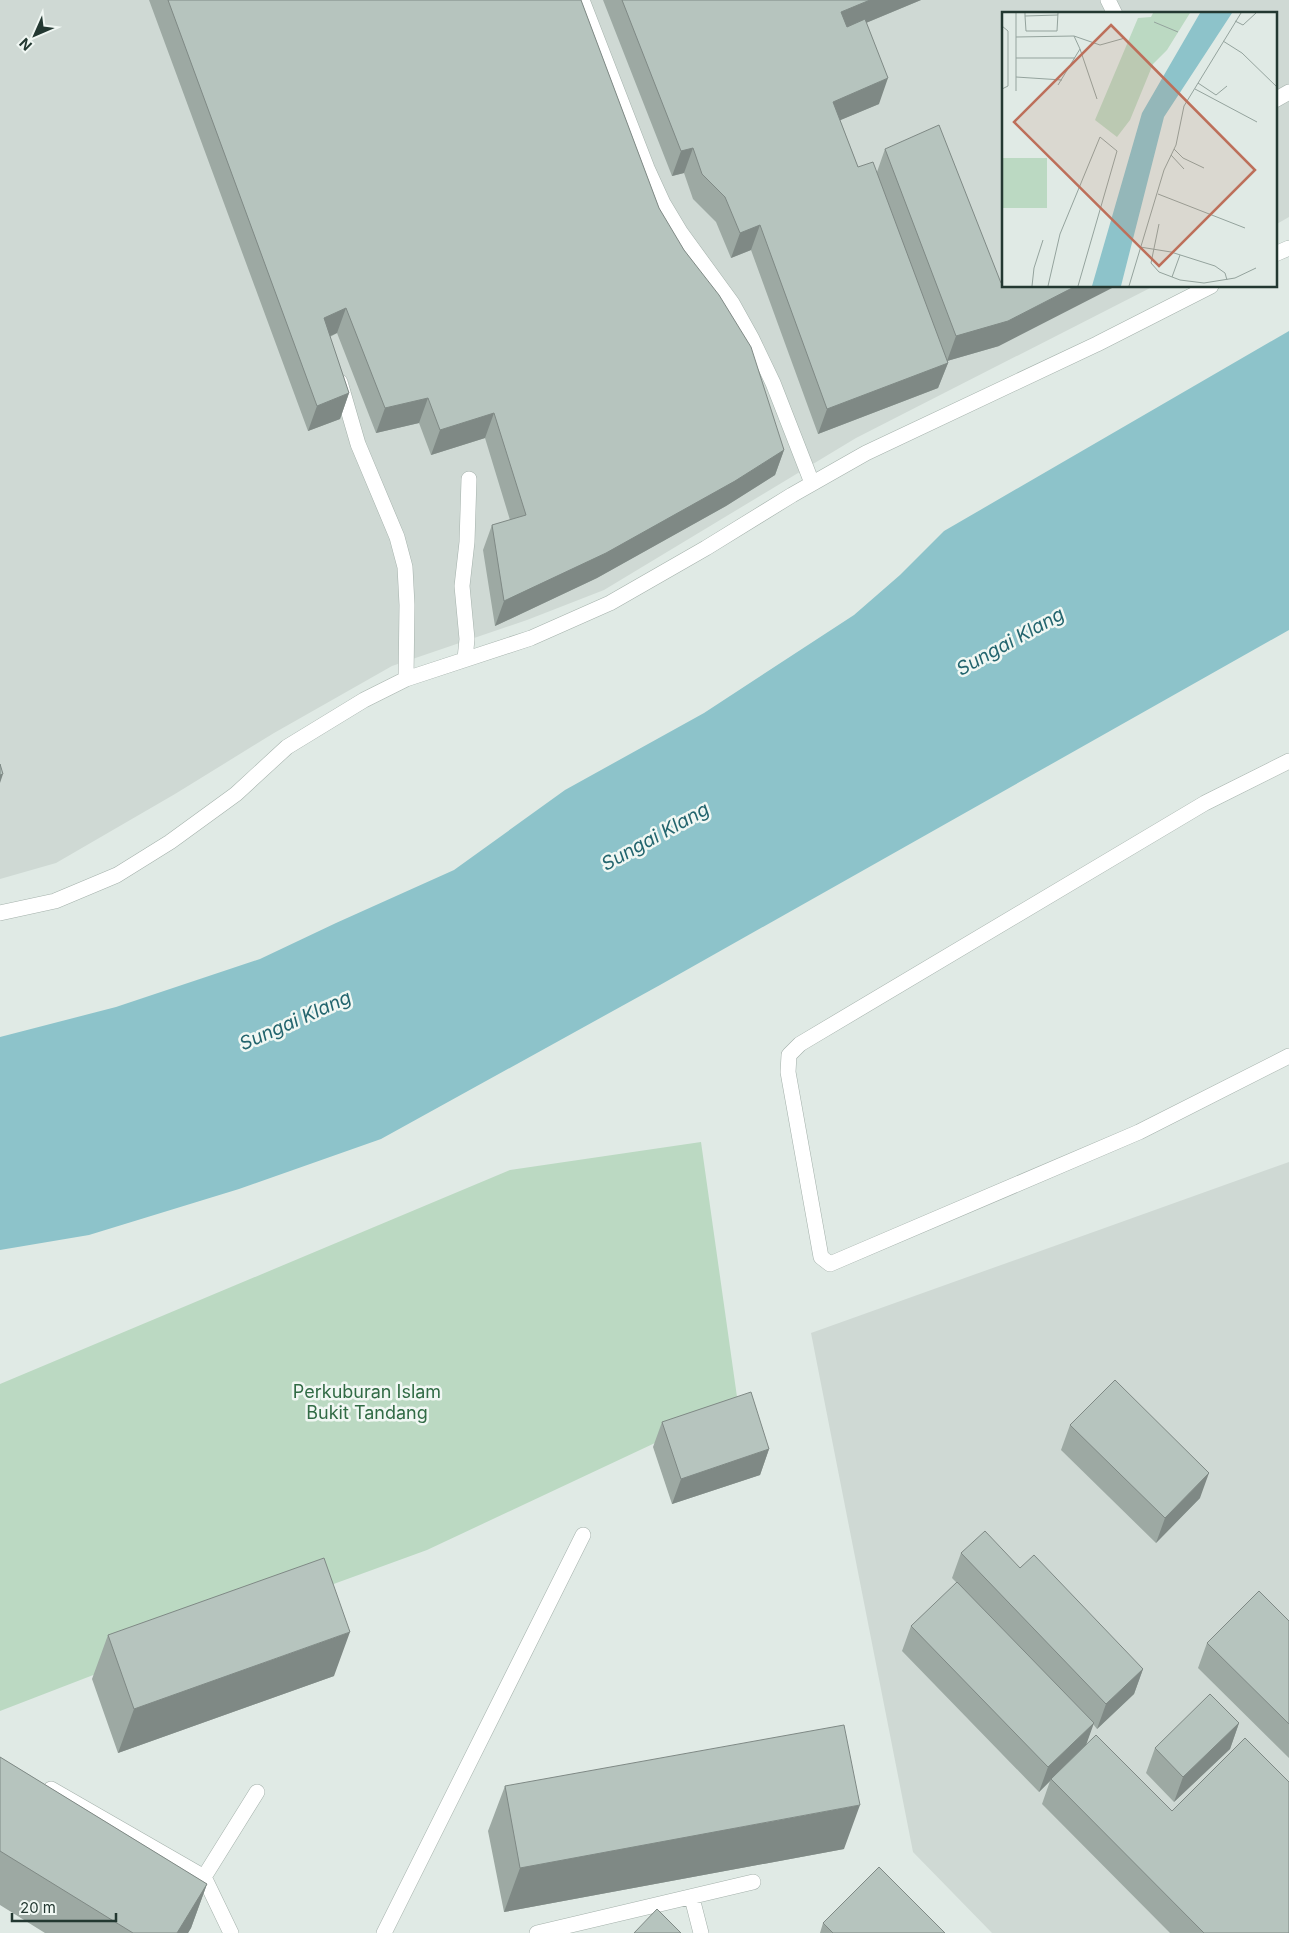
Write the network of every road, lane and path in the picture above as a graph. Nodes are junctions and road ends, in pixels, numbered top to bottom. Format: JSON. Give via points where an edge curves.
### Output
{"nodes":[{"id":1,"x":582,"y":0,"type":"edge"},
{"id":2,"x":1108,"y":0,"type":"edge"},
{"id":3,"x":1114,"y":12,"type":"edge"},
{"id":4,"x":1289,"y":92,"type":"edge"},
{"id":5,"x":1276,"y":99,"type":"edge"},
{"id":6,"x":1207,"y":288,"type":"edge"},
{"id":7,"x":334,"y":365,"type":"edge"},
{"id":8,"x":469,"y":479,"type":"dead end"},
{"id":9,"x":812,"y":483,"type":"junction"},
{"id":10,"x":465,"y":659,"type":"junction"},
{"id":11,"x":406,"y":679,"type":"junction"},
{"id":12,"x":1289,"y":761,"type":"edge"},
{"id":13,"x":0,"y":914,"type":"edge"},
{"id":14,"x":1289,"y":1056,"type":"edge"},
{"id":15,"x":583,"y":1535,"type":"dead end"},
{"id":16,"x":42,"y":1784,"type":"edge"},
{"id":17,"x":257,"y":1792,"type":"dead end"},
{"id":18,"x":204,"y":1877,"type":"junction"},
{"id":19,"x":753,"y":1882,"type":"dead end"},
{"id":20,"x":692,"y":1898,"type":"junction"},
{"id":21,"x":231,"y":1933,"type":"edge"},
{"id":22,"x":384,"y":1933,"type":"edge"},
{"id":23,"x":537,"y":1933,"type":"edge"},
{"id":24,"x":701,"y":1933,"type":"edge"}],
"edges":[{"from":1,"to":9,"type":"street","via":[[663,203],[732,303],[752,339]]},
{"from":2,"to":3,"type":"street"},
{"from":4,"to":5,"type":"street"},
{"from":6,"to":9,"type":"street","via":[[866,453]]},
{"from":7,"to":11,"type":"street","via":[[358,444],[397,537],[405,567]]},
{"from":8,"to":10,"type":"street","via":[[462,586],[467,639]]},
{"from":9,"to":10,"type":"street","via":[[610,603],[531,638]]},
{"from":10,"to":11,"type":"street"},
{"from":11,"to":13,"type":"street","via":[[364,700],[287,748],[236,794],[170,842],[116,875],[55,901]]},
{"from":12,"to":14,"type":"street","via":[[1206,803],[800,1044],[789,1055],[788,1072],[821,1257],[830,1264],[1139,1132]]},
{"from":15,"to":22,"type":"street"},
{"from":16,"to":18,"type":"street"},
{"from":17,"to":18,"type":"street"},
{"from":18,"to":21,"type":"street"},
{"from":19,"to":20,"type":"street"},
{"from":20,"to":23,"type":"street"},
{"from":20,"to":24,"type":"street"}]}
